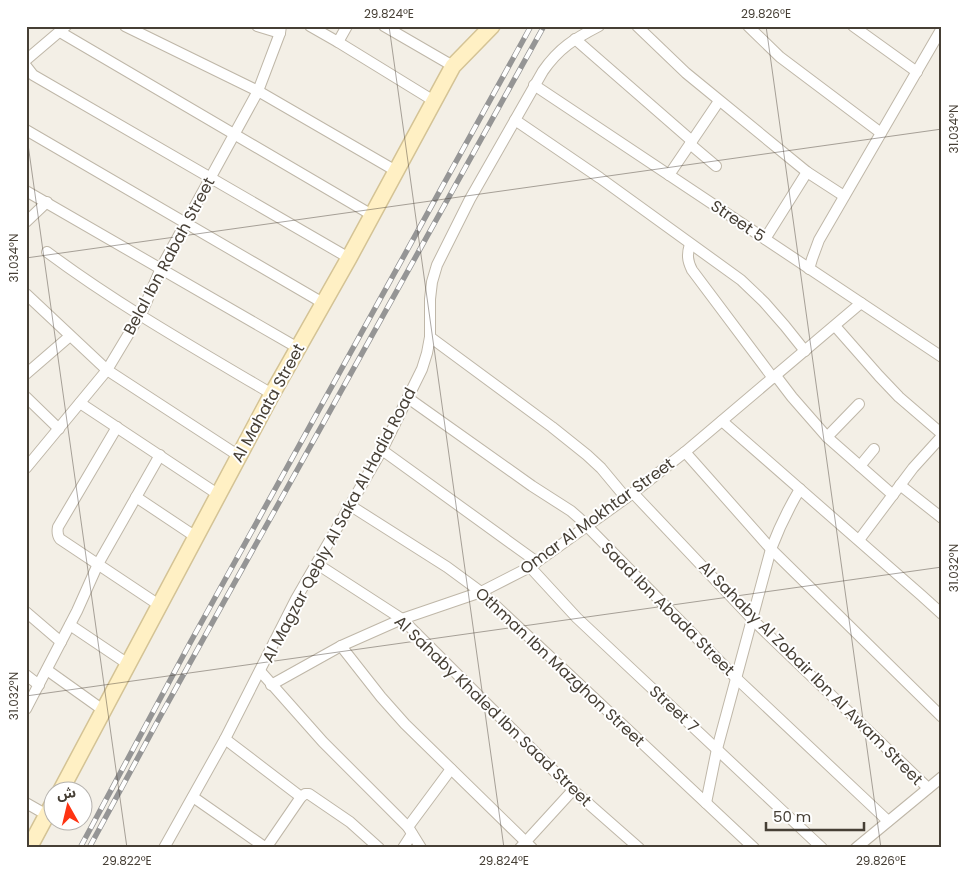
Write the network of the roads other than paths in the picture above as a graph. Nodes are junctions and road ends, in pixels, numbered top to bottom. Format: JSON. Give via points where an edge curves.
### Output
{"nodes":[{"id":1,"x":125,"y":26,"type":"edge"},
{"id":2,"x":257,"y":26,"type":"edge"},
{"id":3,"x":310,"y":26,"type":"edge"},
{"id":4,"x":347,"y":26,"type":"edge"},
{"id":5,"x":384,"y":26,"type":"edge"},
{"id":6,"x":492,"y":26,"type":"edge"},
{"id":7,"x":599,"y":26,"type":"edge"},
{"id":8,"x":637,"y":26,"type":"edge"},
{"id":9,"x":748,"y":26,"type":"edge"},
{"id":10,"x":852,"y":26,"type":"edge"},
{"id":11,"x":942,"y":28,"type":"edge"},
{"id":12,"x":63,"y":29,"type":"edge"},
{"id":13,"x":281,"y":29,"type":"edge"},
{"id":14,"x":575,"y":39,"type":"junction"},
{"id":15,"x":338,"y":42,"type":"junction"},
{"id":16,"x":26,"y":60,"type":"edge"},
{"id":17,"x":26,"y":66,"type":"edge"},
{"id":18,"x":453,"y":66,"type":"junction"},
{"id":19,"x":917,"y":72,"type":"junction"},
{"id":20,"x":30,"y":78,"type":"edge"},
{"id":21,"x":534,"y":85,"type":"junction"},
{"id":22,"x":258,"y":91,"type":"junction"},
{"id":23,"x":720,"y":100,"type":"junction"},
{"id":24,"x":434,"y":101,"type":"junction"},
{"id":25,"x":515,"y":120,"type":"junction"},
{"id":26,"x":26,"y":130,"type":"edge"},
{"id":27,"x":881,"y":133,"type":"junction"},
{"id":28,"x":234,"y":135,"type":"junction"},
{"id":29,"x":691,"y":143,"type":"junction"},
{"id":30,"x":716,"y":166,"type":"dead end"},
{"id":31,"x":396,"y":172,"type":"junction"},
{"id":32,"x":807,"y":172,"type":"junction"},
{"id":33,"x":669,"y":175,"type":"junction"},
{"id":34,"x":211,"y":178,"type":"junction"},
{"id":35,"x":26,"y":191,"type":"edge"},
{"id":36,"x":844,"y":196,"type":"junction"},
{"id":37,"x":48,"y":202,"type":"junction"},
{"id":38,"x":372,"y":215,"type":"junction"},
{"id":39,"x":26,"y":222,"type":"edge"},
{"id":40,"x":186,"y":223,"type":"junction"},
{"id":41,"x":765,"y":239,"type":"junction"},
{"id":42,"x":690,"y":244,"type":"junction"},
{"id":43,"x":47,"y":252,"type":"dead end"},
{"id":44,"x":349,"y":258,"type":"junction"},
{"id":45,"x":162,"y":268,"type":"junction"},
{"id":46,"x":809,"y":269,"type":"junction"},
{"id":47,"x":26,"y":294,"type":"edge"},
{"id":48,"x":323,"y":303,"type":"junction"},
{"id":49,"x":861,"y":303,"type":"junction"},
{"id":50,"x":140,"y":315,"type":"junction"},
{"id":51,"x":835,"y":326,"type":"junction"},
{"id":52,"x":70,"y":336,"type":"junction"},
{"id":53,"x":430,"y":337,"type":"junction"},
{"id":54,"x":298,"y":348,"type":"junction"},
{"id":55,"x":805,"y":351,"type":"junction"},
{"id":56,"x":940,"y":352,"type":"edge"},
{"id":57,"x":106,"y":370,"type":"junction"},
{"id":58,"x":26,"y":374,"type":"edge"},
{"id":59,"x":774,"y":377,"type":"junction"},
{"id":60,"x":272,"y":394,"type":"junction"},
{"id":61,"x":26,"y":397,"type":"edge"},
{"id":62,"x":408,"y":398,"type":"junction"},
{"id":63,"x":80,"y":403,"type":"junction"},
{"id":64,"x":859,"y":404,"type":"dead end"},
{"id":65,"x":722,"y":421,"type":"junction"},
{"id":66,"x":117,"y":427,"type":"junction"},
{"id":67,"x":59,"y":429,"type":"junction"},
{"id":68,"x":942,"y":435,"type":"edge"},
{"id":69,"x":827,"y":437,"type":"junction"},
{"id":70,"x":874,"y":449,"type":"dead end"},
{"id":71,"x":382,"y":450,"type":"junction"},
{"id":72,"x":685,"y":452,"type":"junction"},
{"id":73,"x":160,"y":455,"type":"junction"},
{"id":74,"x":240,"y":456,"type":"junction"},
{"id":75,"x":860,"y":466,"type":"junction"},
{"id":76,"x":26,"y":468,"type":"edge"},
{"id":77,"x":900,"y":485,"type":"junction"},
{"id":78,"x":800,"y":489,"type":"junction"},
{"id":79,"x":892,"y":494,"type":"junction"},
{"id":80,"x":219,"y":495,"type":"junction"},
{"id":81,"x":629,"y":495,"type":"junction"},
{"id":82,"x":136,"y":497,"type":"junction"},
{"id":83,"x":351,"y":506,"type":"junction"},
{"id":84,"x":942,"y":518,"type":"edge"},
{"id":85,"x":586,"y":526,"type":"junction"},
{"id":86,"x":196,"y":537,"type":"junction"},
{"id":87,"x":859,"y":540,"type":"junction"},
{"id":88,"x":771,"y":549,"type":"junction"},
{"id":89,"x":98,"y":564,"type":"junction"},
{"id":90,"x":317,"y":564,"type":"junction"},
{"id":91,"x":533,"y":564,"type":"junction"},
{"id":92,"x":481,"y":592,"type":"junction"},
{"id":93,"x":159,"y":605,"type":"junction"},
{"id":94,"x":26,"y":612,"type":"edge"},
{"id":95,"x":942,"y":614,"type":"edge"},
{"id":96,"x":402,"y":619,"type":"junction"},
{"id":97,"x":751,"y":619,"type":"junction"},
{"id":98,"x":70,"y":625,"type":"junction"},
{"id":99,"x":61,"y":642,"type":"junction"},
{"id":100,"x":341,"y":646,"type":"junction"},
{"id":101,"x":128,"y":664,"type":"junction"},
{"id":102,"x":47,"y":670,"type":"junction"},
{"id":103,"x":260,"y":671,"type":"junction"},
{"id":104,"x":26,"y":675,"type":"edge"},
{"id":105,"x":736,"y":678,"type":"junction"},
{"id":106,"x":271,"y":684,"type":"junction"},
{"id":107,"x":39,"y":685,"type":"junction"},
{"id":108,"x":26,"y":710,"type":"edge"},
{"id":109,"x":103,"y":710,"type":"junction"},
{"id":110,"x":942,"y":717,"type":"edge"},
{"id":111,"x":225,"y":739,"type":"junction"},
{"id":112,"x":717,"y":749,"type":"junction"},
{"id":113,"x":451,"y":769,"type":"junction"},
{"id":114,"x":942,"y":777,"type":"edge"},
{"id":115,"x":65,"y":782,"type":"edge"},
{"id":116,"x":928,"y":788,"type":"junction"},
{"id":117,"x":573,"y":790,"type":"junction"},
{"id":118,"x":193,"y":797,"type":"junction"},
{"id":119,"x":301,"y":797,"type":"junction"},
{"id":120,"x":26,"y":803,"type":"edge"},
{"id":121,"x":706,"y":803,"type":"junction"},
{"id":122,"x":42,"y":808,"type":"edge"},
{"id":123,"x":888,"y":821,"type":"junction"},
{"id":124,"x":42,"y":824,"type":"edge"},
{"id":125,"x":410,"y":830,"type":"junction"},
{"id":126,"x":526,"y":846,"type":"edge"},
{"id":127,"x":29,"y":848,"type":"edge"},
{"id":128,"x":164,"y":848,"type":"edge"},
{"id":129,"x":266,"y":848,"type":"edge"},
{"id":130,"x":379,"y":848,"type":"edge"},
{"id":131,"x":403,"y":848,"type":"edge"},
{"id":132,"x":421,"y":848,"type":"edge"},
{"id":133,"x":639,"y":848,"type":"edge"},
{"id":134,"x":754,"y":848,"type":"edge"},
{"id":135,"x":822,"y":848,"type":"edge"},
{"id":136,"x":856,"y":848,"type":"edge"}],
"edges":[{"from":1,"to":22,"type":"street"},
{"from":2,"to":13,"type":"street"},
{"from":3,"to":15,"type":"street"},
{"from":4,"to":15,"type":"street"},
{"from":5,"to":18,"type":"street"},
{"from":6,"to":18,"type":"street","name":"Al Mahata Street"},
{"from":7,"to":14,"type":"street","name":"Al Magzar Qebly Al Saka Al Hadid Road"},
{"from":8,"to":23,"type":"street"},
{"from":9,"to":27,"type":"street","via":[[780,56]]},
{"from":10,"to":19,"type":"street"},
{"from":11,"to":19,"type":"street"},
{"from":12,"to":16,"type":"street"},
{"from":12,"to":28,"type":"street"},
{"from":13,"to":22,"type":"street","name":"Belal Ibn Rabah Street"},
{"from":14,"to":21,"type":"street","name":"Al Magzar Qebly Al Saka Al Hadid Road","via":[[552,58]]},
{"from":14,"to":29,"type":"street"},
{"from":15,"to":24,"type":"street"},
{"from":17,"to":20,"type":"street"},
{"from":18,"to":24,"type":"street","name":"Al Mahata Street"},
{"from":19,"to":27,"type":"street"},
{"from":20,"to":34,"type":"street"},
{"from":21,"to":25,"type":"street","name":"Al Magzar Qebly Al Saka Al Hadid Road"},
{"from":21,"to":33,"type":"street","name":"Street 5"},
{"from":22,"to":28,"type":"street","name":"Belal Ibn Rabah Street"},
{"from":22,"to":31,"type":"street"},
{"from":23,"to":29,"type":"street"},
{"from":23,"to":32,"type":"street"},
{"from":24,"to":31,"type":"street","name":"Al Mahata Street"},
{"from":25,"to":42,"type":"street"},
{"from":25,"to":53,"type":"street","name":"Al Magzar Qebly Al Saka Al Hadid Road","via":[[437,265],[430,299]]},
{"from":26,"to":40,"type":"street"},
{"from":27,"to":36,"type":"street"},
{"from":28,"to":34,"type":"street","name":"Belal Ibn Rabah Street"},
{"from":28,"to":38,"type":"street"},
{"from":29,"to":30,"type":"street"},
{"from":29,"to":33,"type":"street"},
{"from":31,"to":38,"type":"street","name":"Al Mahata Street"},
{"from":32,"to":36,"type":"street"},
{"from":32,"to":41,"type":"street"},
{"from":33,"to":41,"type":"street","name":"Street 5"},
{"from":34,"to":40,"type":"street","name":"Belal Ibn Rabah Street"},
{"from":34,"to":44,"type":"street"},
{"from":35,"to":37,"type":"street"},
{"from":36,"to":46,"type":"street","via":[[819,240]]},
{"from":37,"to":39,"type":"street"},
{"from":37,"to":45,"type":"street"},
{"from":38,"to":44,"type":"street","name":"Al Mahata Street"},
{"from":40,"to":45,"type":"street","name":"Belal Ibn Rabah Street"},
{"from":40,"to":48,"type":"street"},
{"from":41,"to":46,"type":"street","name":"Street 5"},
{"from":42,"to":55,"type":"street","via":[[741,280],[786,326]]},
{"from":42,"to":59,"type":"street","via":[[687,254],[692,270]]},
{"from":43,"to":50,"type":"street"},
{"from":44,"to":48,"type":"street","name":"Al Mahata Street"},
{"from":45,"to":50,"type":"street","name":"Belal Ibn Rabah Street"},
{"from":45,"to":54,"type":"street"},
{"from":46,"to":49,"type":"street","name":"Street 5"},
{"from":47,"to":52,"type":"street"},
{"from":48,"to":54,"type":"street","name":"Al Mahata Street"},
{"from":49,"to":51,"type":"street","name":"Omar Al Mokhtar Street"},
{"from":49,"to":56,"type":"street","name":"Street 5"},
{"from":50,"to":57,"type":"street","name":"Belal Ibn Rabah Street"},
{"from":50,"to":60,"type":"street"},
{"from":51,"to":55,"type":"street","name":"Omar Al Mokhtar Street"},
{"from":51,"to":68,"type":"street","via":[[899,397]]},
{"from":52,"to":57,"type":"street"},
{"from":52,"to":58,"type":"street"},
{"from":53,"to":62,"type":"street","name":"Al Magzar Qebly Al Saka Al Hadid Road","via":[[422,369]]},
{"from":53,"to":81,"type":"street","name":"Al Sahaby Al Zobair Ibn Al Awam Street","via":[[580,449]]},
{"from":54,"to":60,"type":"street","name":"Al Mahata Street"},
{"from":55,"to":59,"type":"street","name":"Omar Al Mokhtar Street"},
{"from":57,"to":63,"type":"street","name":"Belal Ibn Rabah Street"},
{"from":57,"to":74,"type":"street"},
{"from":59,"to":65,"type":"street","name":"Omar Al Mokhtar Street"},
{"from":59,"to":69,"type":"street"},
{"from":60,"to":74,"type":"street","name":"Al Mahata Street"},
{"from":61,"to":67,"type":"street"},
{"from":62,"to":71,"type":"street","name":"Al Magzar Qebly Al Saka Al Hadid Road"},
{"from":62,"to":85,"type":"street","name":"Saad Ibn Abada Street","via":[[571,511]]},
{"from":63,"to":66,"type":"street"},
{"from":63,"to":67,"type":"street","name":"Belal Ibn Rabah Street"},
{"from":64,"to":69,"type":"street"},
{"from":65,"to":72,"type":"street","name":"Omar Al Mokhtar Street"},
{"from":65,"to":78,"type":"street"},
{"from":66,"to":73,"type":"street"},
{"from":66,"to":89,"type":"street","via":[[57,532],[60,539]]},
{"from":67,"to":76,"type":"street","name":"Belal Ibn Rabah Street"},
{"from":68,"to":77,"type":"street"},
{"from":69,"to":75,"type":"street"},
{"from":70,"to":75,"type":"street"},
{"from":71,"to":83,"type":"street","name":"Al Magzar Qebly Al Saka Al Hadid Road"},
{"from":71,"to":91,"type":"street","name":"Street 7"},
{"from":72,"to":81,"type":"street","name":"Omar Al Mokhtar Street"},
{"from":72,"to":88,"type":"street"},
{"from":73,"to":80,"type":"street"},
{"from":73,"to":82,"type":"street"},
{"from":74,"to":80,"type":"street","name":"Al Mahata Street"},
{"from":75,"to":79,"type":"street"},
{"from":77,"to":79,"type":"street"},
{"from":77,"to":84,"type":"street"},
{"from":78,"to":87,"type":"street"},
{"from":78,"to":88,"type":"street"},
{"from":79,"to":87,"type":"street"},
{"from":80,"to":86,"type":"street","name":"Al Mahata Street"},
{"from":81,"to":85,"type":"street","name":"Omar Al Mokhtar Street"},
{"from":81,"to":97,"type":"street","name":"Al Sahaby Al Zobair Ibn Al Awam Street"},
{"from":82,"to":86,"type":"street"},
{"from":82,"to":89,"type":"street"},
{"from":83,"to":90,"type":"street","name":"Al Magzar Qebly Al Saka Al Hadid Road"},
{"from":83,"to":92,"type":"street","name":"Othman Ibn Mazghon Street"},
{"from":85,"to":91,"type":"street","name":"Omar Al Mokhtar Street"},
{"from":85,"to":105,"type":"street","name":"Saad Ibn Abada Street"},
{"from":86,"to":93,"type":"street","name":"Al Mahata Street"},
{"from":87,"to":95,"type":"street"},
{"from":88,"to":97,"type":"street"},
{"from":88,"to":110,"type":"street"},
{"from":89,"to":93,"type":"street"},
{"from":89,"to":98,"type":"street"},
{"from":90,"to":96,"type":"street","name":"Al Sahaby Khaled Ibn Saad Street"},
{"from":90,"to":103,"type":"street","name":"Al Magzar Qebly Al Saka Al Hadid Road"},
{"from":91,"to":92,"type":"street","name":"Omar Al Mokhtar Street"},
{"from":91,"to":112,"type":"street","name":"Street 7","via":[[577,618]]},
{"from":92,"to":96,"type":"street","name":"Omar Al Mokhtar Street"},
{"from":92,"to":121,"type":"street","name":"Othman Ibn Mazghon Street"},
{"from":93,"to":101,"type":"street","name":"Al Mahata Street"},
{"from":94,"to":99,"type":"street"},
{"from":96,"to":100,"type":"street","name":"Omar Al Mokhtar Street"},
{"from":96,"to":117,"type":"street","name":"Al Sahaby Khaled Ibn Saad Street"},
{"from":97,"to":105,"type":"street"},
{"from":97,"to":116,"type":"street","name":"Al Sahaby Al Zobair Ibn Al Awam Street"},
{"from":98,"to":99,"type":"street"},
{"from":98,"to":101,"type":"street"},
{"from":99,"to":102,"type":"street"},
{"from":100,"to":106,"type":"street","name":"Omar Al Mokhtar Street"},
{"from":100,"to":113,"type":"street","via":[[387,704]]},
{"from":101,"to":109,"type":"street","name":"Al Mahata Street"},
{"from":102,"to":107,"type":"street"},
{"from":102,"to":109,"type":"street"},
{"from":103,"to":106,"type":"street"},
{"from":103,"to":111,"type":"street","name":"Al Magzar Qebly Al Saka Al Hadid Road"},
{"from":104,"to":107,"type":"street"},
{"from":105,"to":112,"type":"street"},
{"from":105,"to":123,"type":"street","name":"Saad Ibn Abada Street"},
{"from":106,"to":125,"type":"street"},
{"from":107,"to":108,"type":"street"},
{"from":109,"to":115,"type":"street","name":"Al Mahata Street"},
{"from":111,"to":118,"type":"street","name":"Al Magzar Qebly Al Saka Al Hadid Road"},
{"from":111,"to":119,"type":"street"},
{"from":112,"to":121,"type":"street"},
{"from":112,"to":135,"type":"street","name":"Street 7"},
{"from":113,"to":125,"type":"street"},
{"from":113,"to":126,"type":"street"},
{"from":114,"to":116,"type":"street"},
{"from":116,"to":123,"type":"street"},
{"from":117,"to":126,"type":"street"},
{"from":117,"to":133,"type":"street","name":"Al Sahaby Khaled Ibn Saad Street"},
{"from":118,"to":128,"type":"street","name":"Al Magzar Qebly Al Saka Al Hadid Road"},
{"from":118,"to":129,"type":"street"},
{"from":119,"to":129,"type":"street"},
{"from":119,"to":130,"type":"street","via":[[304,794],[313,796]]},
{"from":120,"to":122,"type":"street"},
{"from":121,"to":134,"type":"street","name":"Othman Ibn Mazghon Street"},
{"from":123,"to":136,"type":"street"},
{"from":124,"to":127,"type":"street"},
{"from":125,"to":131,"type":"street"},
{"from":125,"to":132,"type":"street"}]}
